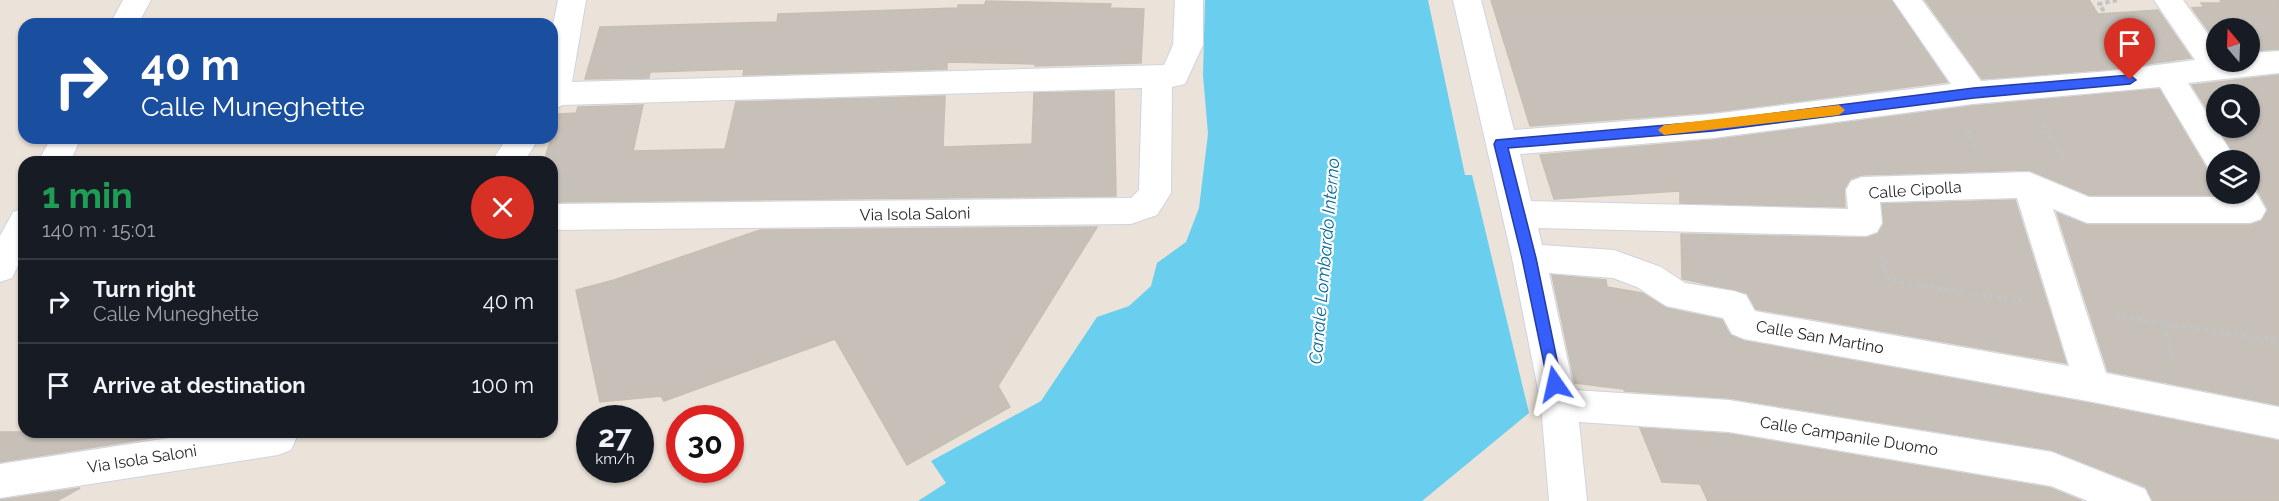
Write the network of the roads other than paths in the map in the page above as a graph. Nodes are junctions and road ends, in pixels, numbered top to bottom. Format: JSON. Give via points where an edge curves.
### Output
{"nodes":[{"id":1,"x":137,"y":0,"type":"edge"},
{"id":2,"x":572,"y":0,"type":"edge"},
{"id":3,"x":1189,"y":0,"type":"edge"},
{"id":4,"x":1467,"y":0,"type":"edge"},
{"id":5,"x":1907,"y":0,"type":"edge"},
{"id":6,"x":2168,"y":0,"type":"edge"},
{"id":7,"x":127,"y":18,"type":"edge"},
{"id":8,"x":2206,"y":54,"type":"edge"},
{"id":9,"x":2279,"y":62,"type":"edge"},
{"id":10,"x":2260,"y":64,"type":"edge"},
{"id":11,"x":2206,"y":69,"type":"edge"},
{"id":12,"x":558,"y":71,"type":"edge"},
{"id":13,"x":2158,"y":76,"type":"junction"},
{"id":14,"x":1157,"y":77,"type":"junction"},
{"id":15,"x":1959,"y":95,"type":"junction"},
{"id":16,"x":558,"y":96,"type":"edge"},
{"id":17,"x":1501,"y":144,"type":"junction"},
{"id":18,"x":2213,"y":150,"type":"edge"},
{"id":19,"x":2015,"y":185,"type":"junction"},
{"id":20,"x":2247,"y":204,"type":"edge"},
{"id":21,"x":1517,"y":214,"type":"junction"},
{"id":22,"x":558,"y":217,"type":"edge"},
{"id":23,"x":18,"y":233,"type":"edge"},
{"id":24,"x":1529,"y":258,"type":"junction"},
{"id":25,"x":0,"y":268,"type":"edge"},
{"id":26,"x":2093,"y":386,"type":"junction"},
{"id":27,"x":1559,"y":405,"type":"junction"},
{"id":28,"x":2279,"y":423,"type":"edge"},
{"id":29,"x":278,"y":438,"type":"edge"},
{"id":30,"x":0,"y":481,"type":"edge"},
{"id":31,"x":1568,"y":501,"type":"edge"},
{"id":32,"x":2132,"y":501,"type":"edge"}],
"edges":[{"from":1,"to":7,"type":"street"},
{"from":2,"to":12,"type":"street"},
{"from":3,"to":14,"type":"street","via":[[1188,45],[1174,76]]},
{"from":4,"to":17,"type":"street"},
{"from":5,"to":15,"type":"street"},
{"from":6,"to":8,"type":"street"},
{"from":9,"to":10,"type":"street"},
{"from":11,"to":13,"type":"street"},
{"from":13,"to":15,"type":"street"},
{"from":13,"to":18,"type":"street"},
{"from":14,"to":16,"type":"street"},
{"from":14,"to":22,"type":"street","name":"Via Isola Saloni","via":[[1155,193],[1146,206],[1131,211]]},
{"from":15,"to":17,"type":"street","via":[[1713,126]]},
{"from":17,"to":21,"type":"street"},
{"from":19,"to":20,"type":"street","name":"Calle Cipolla","via":[[2087,210],[2250,210]]},
{"from":19,"to":21,"type":"street","name":"Calle Cipolla","via":[[1862,190],[1866,223]]},
{"from":19,"to":26,"type":"street"},
{"from":21,"to":24,"type":"street"},
{"from":23,"to":25,"type":"street"},
{"from":24,"to":26,"type":"street","name":"Calle San Martino","via":[[1614,264],[1649,277],[1678,296],[1734,305],[1744,324]]},
{"from":24,"to":27,"type":"street"},
{"from":26,"to":28,"type":"street","name":"Calle San Martino"},
{"from":27,"to":31,"type":"street"},
{"from":27,"to":32,"type":"street","name":"Calle Campanile Duomo","via":[[1729,416],[2052,469]]},
{"from":29,"to":30,"type":"street","name":"Via Isola Saloni"}]}
